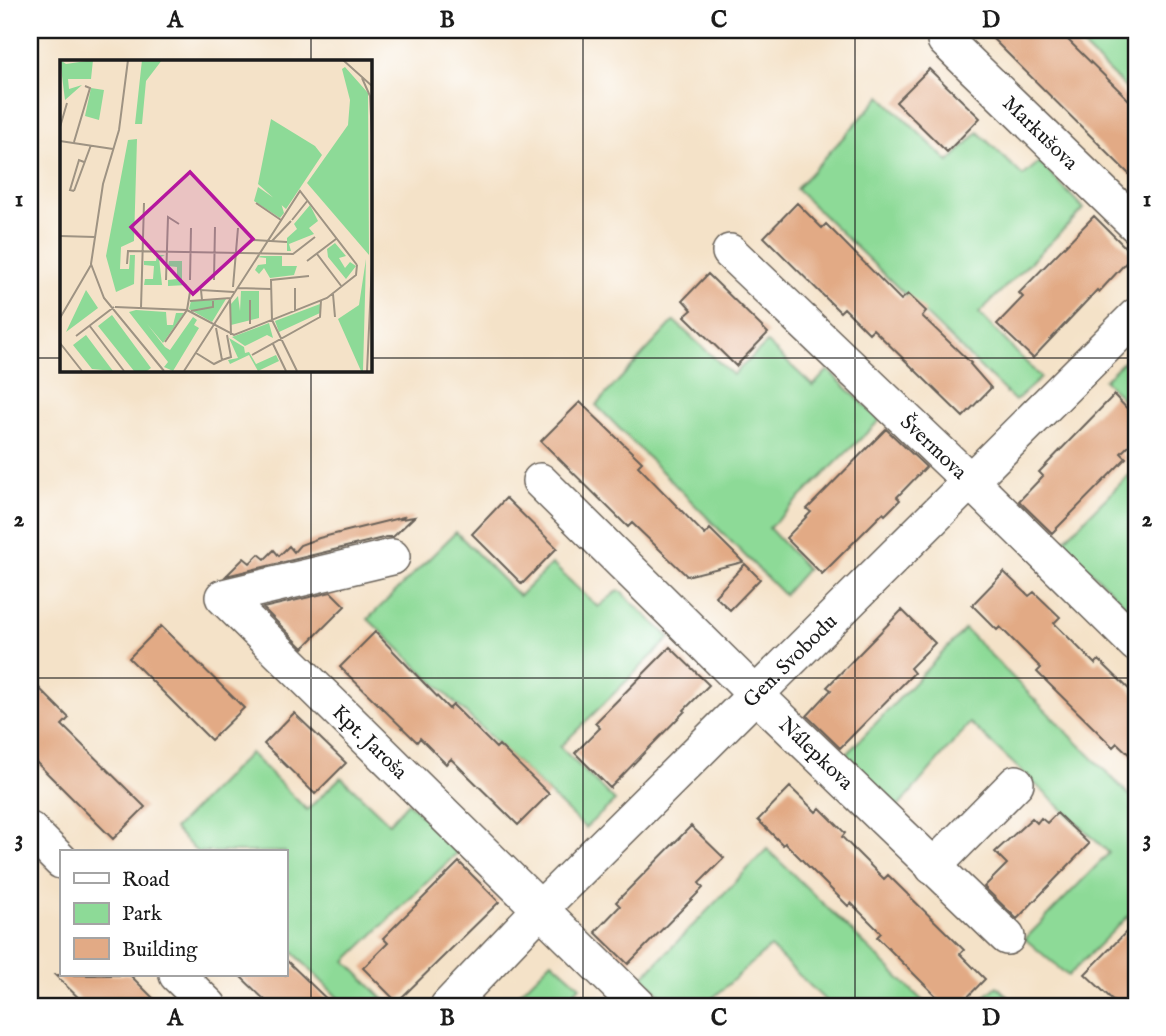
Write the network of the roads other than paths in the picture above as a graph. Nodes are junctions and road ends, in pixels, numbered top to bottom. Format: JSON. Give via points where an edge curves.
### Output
{"nodes":[{"id":1,"x":944,"y":40,"type":"dead end"},
{"id":2,"x":1136,"y":225,"type":"edge"},
{"id":3,"x":730,"y":253,"type":"dead end"},
{"id":4,"x":1136,"y":316,"type":"edge"},
{"id":5,"x":540,"y":481,"type":"dead end"},
{"id":6,"x":970,"y":481,"type":"junction"},
{"id":7,"x":392,"y":557,"type":"dead end"},
{"id":8,"x":1136,"y":644,"type":"edge"},
{"id":9,"x":755,"y":694,"type":"junction"},
{"id":10,"x":1016,"y":783,"type":"dead end"},
{"id":11,"x":30,"y":831,"type":"edge"},
{"id":12,"x":60,"y":860,"type":"edge"},
{"id":13,"x":933,"y":867,"type":"junction"},
{"id":14,"x":540,"y":909,"type":"junction"},
{"id":15,"x":1007,"y":937,"type":"dead end"},
{"id":16,"x":178,"y":976,"type":"edge"},
{"id":17,"x":209,"y":1006,"type":"edge"},
{"id":18,"x":448,"y":1006,"type":"edge"},
{"id":19,"x":639,"y":1006,"type":"edge"}],
"edges":[{"from":1,"to":2,"type":"street","name":"Markušova"},
{"from":3,"to":6,"type":"street","name":"Švermova"},
{"from":4,"to":6,"type":"street","name":"Gen. Svobodu"},
{"from":5,"to":9,"type":"street","name":"Nálepkova"},
{"from":6,"to":8,"type":"street","name":"Švermova"},
{"from":6,"to":9,"type":"street","name":"Gen. Svobodu"},
{"from":7,"to":14,"type":"street","name":"Kpt. Jaroša","via":[[223,597]]},
{"from":9,"to":13,"type":"street","name":"Nálepkova"},
{"from":9,"to":14,"type":"street","name":"Gen. Svobodu"},
{"from":10,"to":13,"type":"street"},
{"from":11,"to":12,"type":"street"},
{"from":13,"to":15,"type":"street","name":"Nálepkova"},
{"from":14,"to":18,"type":"street","name":"Gen. Svobodu"},
{"from":14,"to":19,"type":"street","name":"Kpt. Jaroša"},
{"from":16,"to":17,"type":"street"}]}
